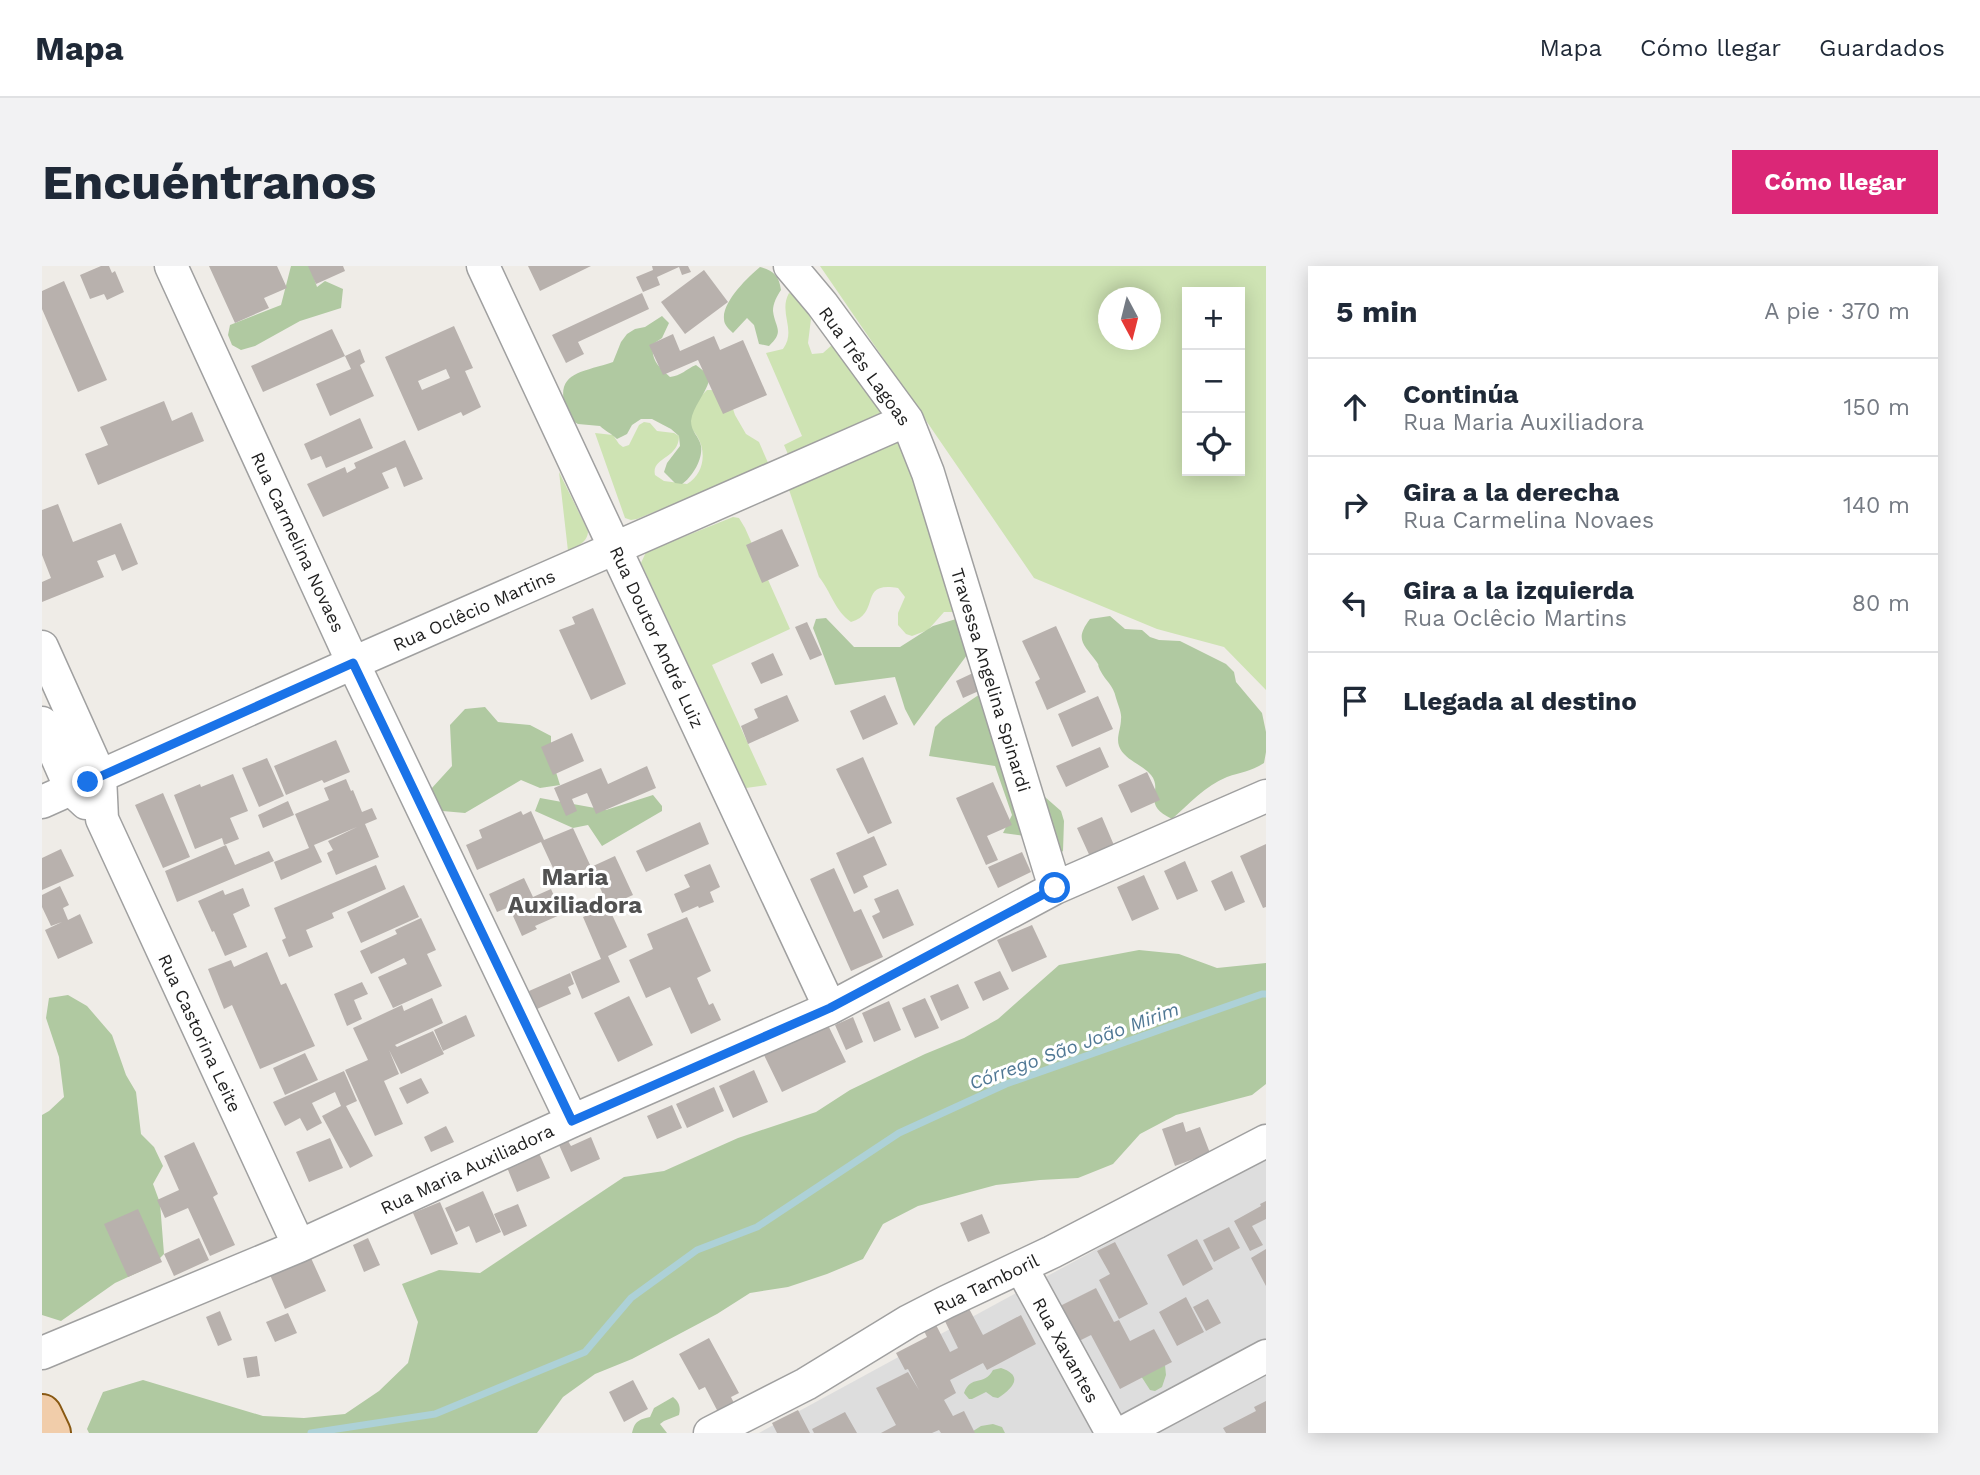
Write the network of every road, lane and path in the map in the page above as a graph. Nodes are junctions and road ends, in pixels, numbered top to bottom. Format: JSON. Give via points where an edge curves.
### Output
{"nodes":[{"id":1,"x":171,"y":266,"type":"edge"},
{"id":2,"x":483,"y":266,"type":"edge"},
{"id":3,"x":790,"y":266,"type":"edge"},
{"id":4,"x":908,"y":419,"type":"junction"},
{"id":5,"x":928,"y":473,"type":"joint"},
{"id":6,"x":616,"y":548,"type":"junction"},
{"id":7,"x":42,"y":647,"type":"edge"},
{"id":8,"x":353,"y":663,"type":"junction"},
{"id":9,"x":42,"y":723,"type":"edge"},
{"id":10,"x":100,"y":776,"type":"junction"},
{"id":11,"x":71,"y":789,"type":"junction"},
{"id":12,"x":1266,"y":796,"type":"edge"},
{"id":13,"x":42,"y":802,"type":"edge"},
{"id":14,"x":102,"y":819,"type":"junction"},
{"id":15,"x":1055,"y":888,"type":"junction"},
{"id":16,"x":830,"y":1008,"type":"junction"},
{"id":17,"x":572,"y":1121,"type":"junction"},
{"id":18,"x":1266,"y":1141,"type":"edge"},
{"id":19,"x":299,"y":1246,"type":"junction"},
{"id":20,"x":1021,"y":1267,"type":"junction"},
{"id":21,"x":42,"y":1353,"type":"edge"},
{"id":22,"x":1266,"y":1356,"type":"edge"},
{"id":23,"x":42,"y":1415,"type":"edge"},
{"id":24,"x":51,"y":1433,"type":"edge"},
{"id":25,"x":710,"y":1433,"type":"edge"},
{"id":26,"x":1112,"y":1433,"type":"edge"},
{"id":27,"x":1122,"y":1433,"type":"edge"}],
"edges":[{"from":1,"to":8,"type":"street","name":"Rua Carmelina Novaes"},
{"from":2,"to":6,"type":"street","name":"Rua Doutor André Luiz"},
{"from":3,"to":4,"type":"street","name":"Rua Três Lagoas"},
{"from":4,"to":5,"type":"street","name":"Rua Três Lagoas"},
{"from":4,"to":6,"type":"street","name":"Rua Oclêcio Martins"},
{"from":5,"to":15,"type":"street","name":"Travessa Angelina Spinardi"},
{"from":6,"to":8,"type":"street","name":"Rua Oclêcio Martins"},
{"from":6,"to":16,"type":"street","name":"Rua Doutor André Luiz"},
{"from":7,"to":10,"type":"street","name":"Rua Castorina Leite"},
{"from":8,"to":10,"type":"street","name":"Rua Oclêcio Martins"},
{"from":8,"to":17,"type":"street","name":"Rua Carmelina Novaes"},
{"from":9,"to":11,"type":"street","name":"Rua Castorina Leite"},
{"from":10,"to":11,"type":"street","name":"Rua Oclêcio Martins"},
{"from":10,"to":14,"type":"street","name":"Rua Castorina Leite"},
{"from":11,"to":13,"type":"street","name":"Rua Oclêcio Martins"},
{"from":11,"to":14,"type":"street","name":"Rua Castorina Leite"},
{"from":12,"to":15,"type":"street","name":"Rua Maria Auxiliadora"},
{"from":14,"to":19,"type":"street","name":"Rua Castorina Leite"},
{"from":15,"to":16,"type":"street","name":"Rua Maria Auxiliadora"},
{"from":16,"to":17,"type":"street","name":"Rua Maria Auxiliadora"},
{"from":17,"to":19,"type":"street","name":"Rua Maria Auxiliadora"},
{"from":18,"to":20,"type":"street","name":"Rua Tamboril"},
{"from":19,"to":21,"type":"street","name":"Rua Maria Auxiliadora"},
{"from":20,"to":25,"type":"street","name":"Rua Tamboril","via":[[909,1321],[806,1384]]},
{"from":20,"to":26,"type":"street","name":"Rua Xavantes"},
{"from":22,"to":27,"type":"street"},
{"from":23,"to":24,"type":"main road"}]}
